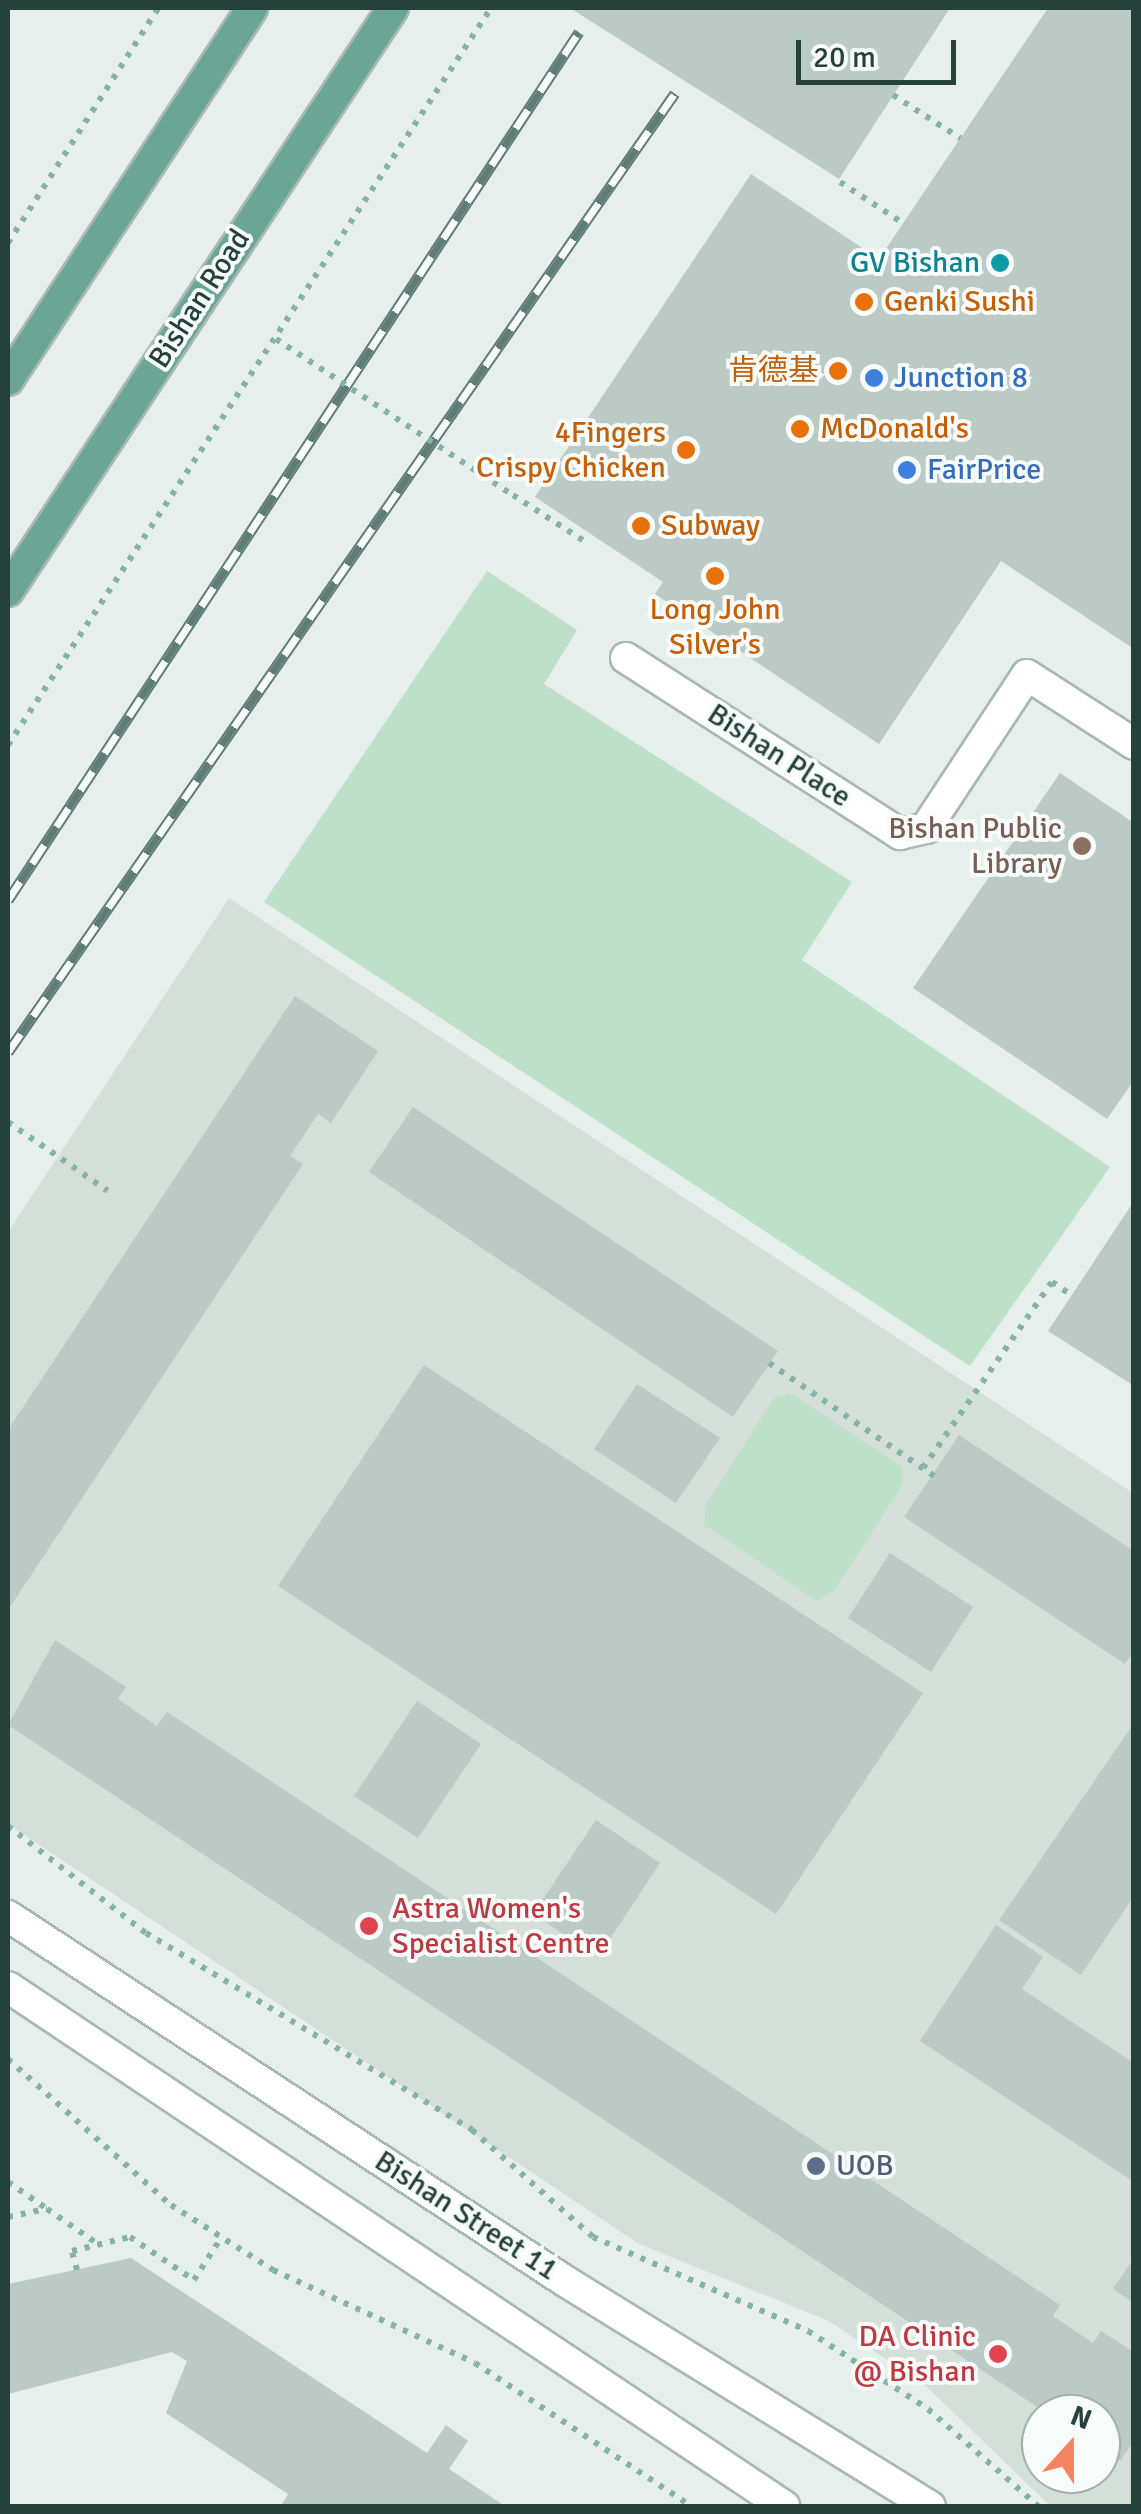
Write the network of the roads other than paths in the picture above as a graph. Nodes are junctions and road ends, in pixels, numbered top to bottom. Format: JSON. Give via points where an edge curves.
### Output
{"nodes":[{"id":1,"x":252,"y":8,"type":"edge"},
{"id":2,"x":393,"y":8,"type":"edge"},
{"id":3,"x":8,"y":380,"type":"edge"},
{"id":4,"x":8,"y":591,"type":"edge"},
{"id":5,"x":626,"y":658,"type":"dead end"},
{"id":6,"x":1134,"y":744,"type":"edge"},
{"id":7,"x":8,"y":1916,"type":"edge"},
{"id":8,"x":8,"y":1986,"type":"edge"},
{"id":9,"x":784,"y":2506,"type":"edge"},
{"id":10,"x":930,"y":2506,"type":"edge"}],
"edges":[{"from":1,"to":3,"type":"main road"},
{"from":2,"to":4,"type":"main road","name":"Bishan Road"},
{"from":5,"to":6,"type":"street","name":"Bishan Place","via":[[900,834],[926,828],[1027,674]]},
{"from":7,"to":10,"type":"street","name":"Bishan Street 11","via":[[565,2282]]},
{"from":8,"to":9,"type":"street","name":"Bishan Street 11"}]}
